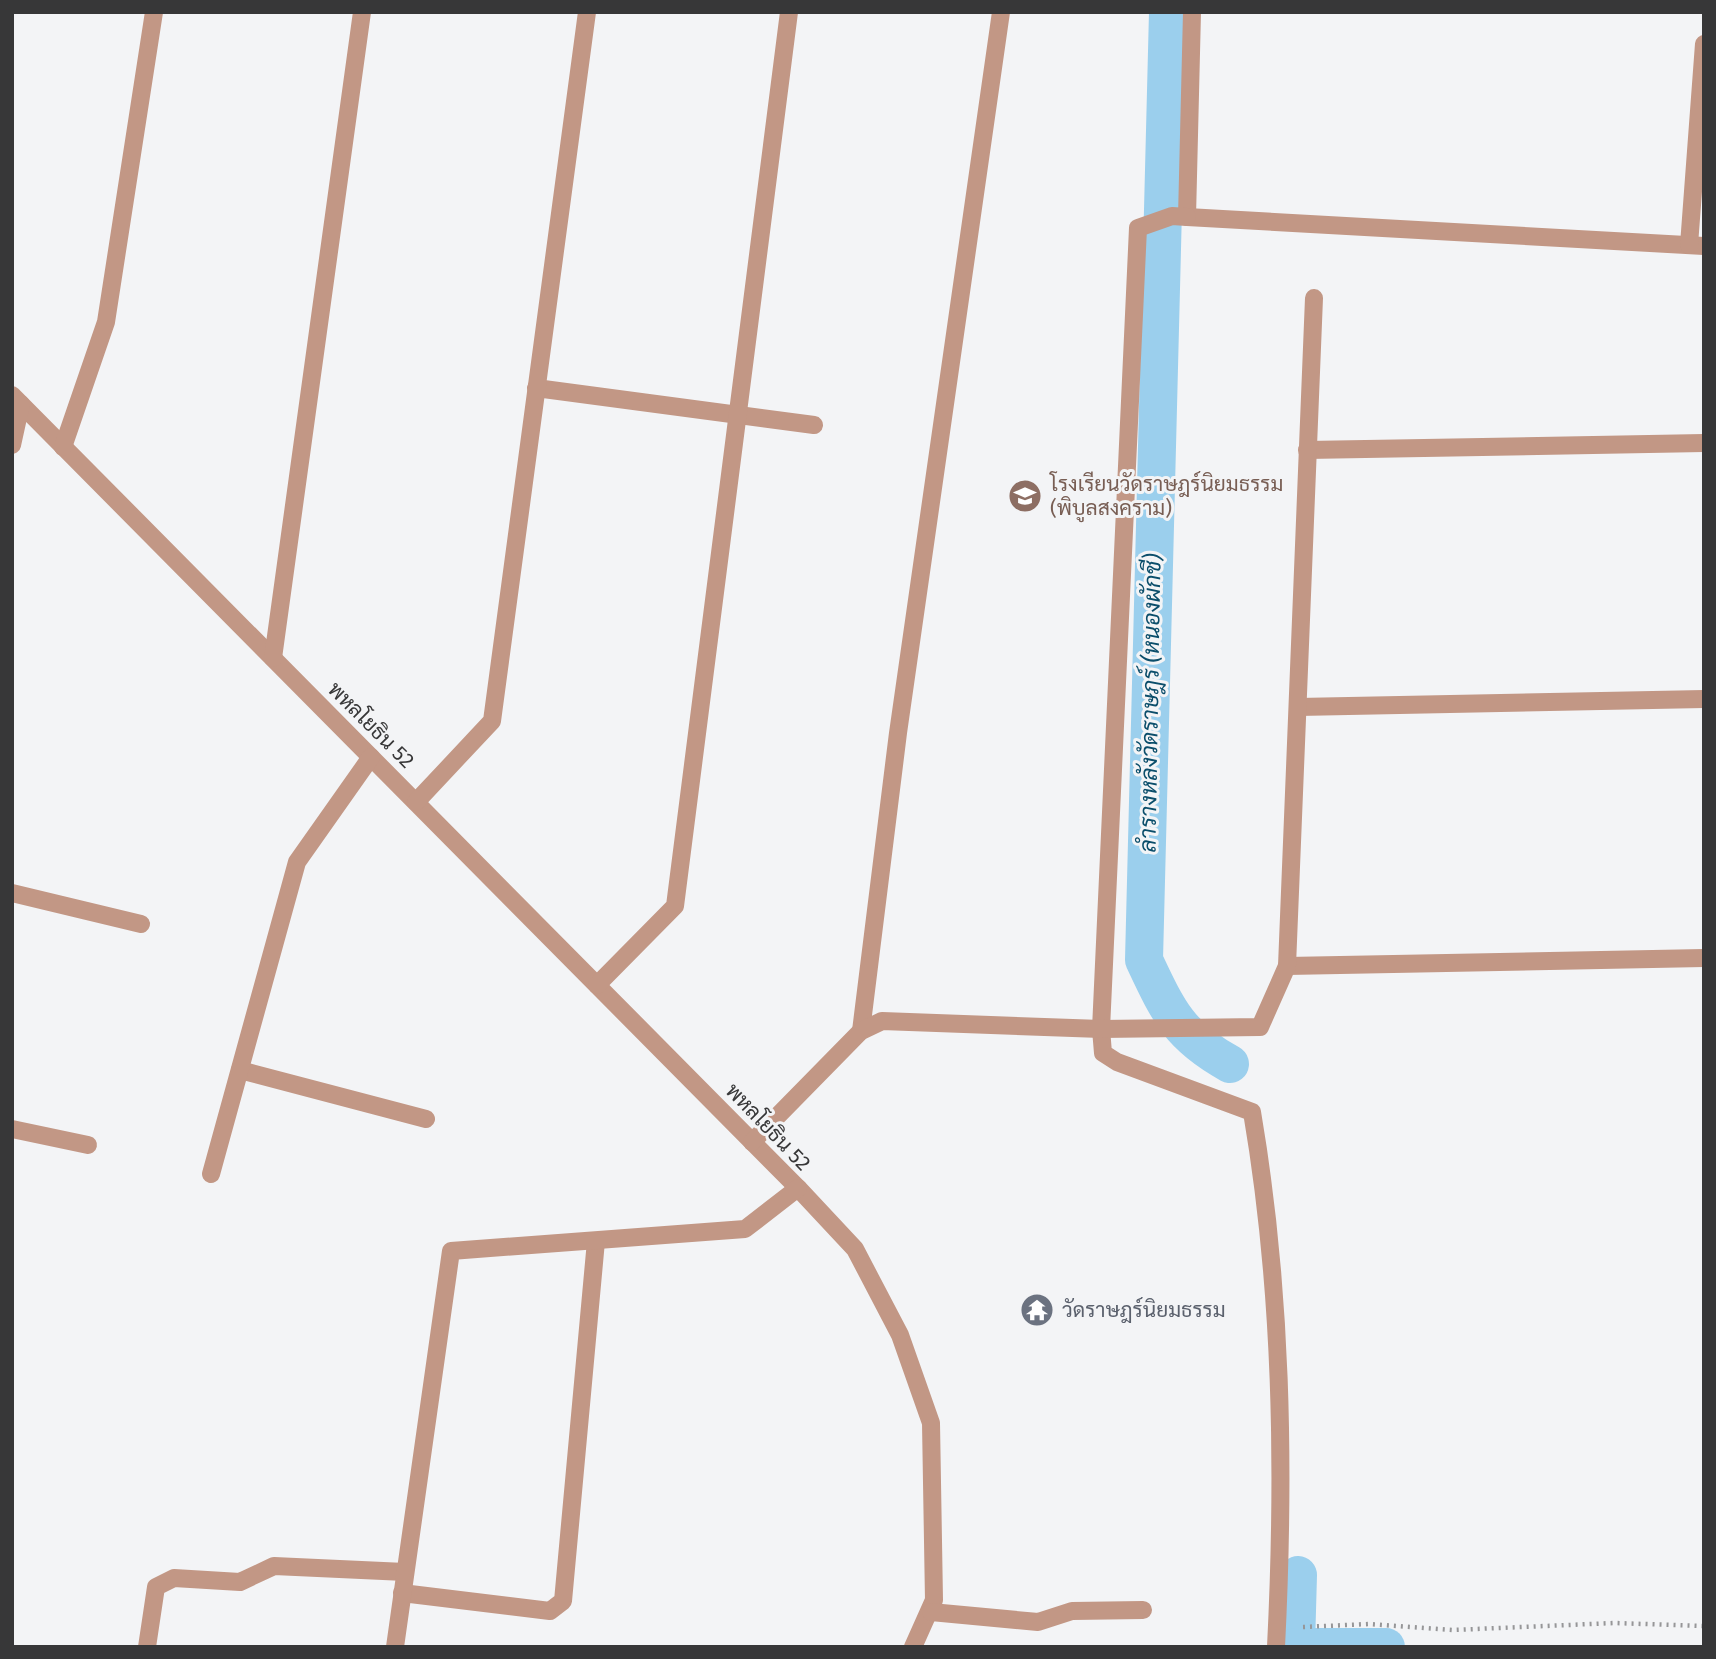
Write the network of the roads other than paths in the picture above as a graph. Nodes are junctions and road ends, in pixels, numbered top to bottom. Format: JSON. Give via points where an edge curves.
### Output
{"nodes":[{"id":1,"x":154,"y":12,"type":"edge"},
{"id":2,"x":362,"y":12,"type":"edge"},
{"id":3,"x":587,"y":12,"type":"edge"},
{"id":4,"x":789,"y":12,"type":"edge"},
{"id":5,"x":1001,"y":12,"type":"edge"},
{"id":6,"x":1192,"y":12,"type":"edge"},
{"id":7,"x":1704,"y":44,"type":"edge"},
{"id":8,"x":1180,"y":217,"type":"junction"},
{"id":9,"x":1696,"y":245,"type":"edge"},
{"id":10,"x":1314,"y":298,"type":"dead end"},
{"id":11,"x":536,"y":388,"type":"junction"},
{"id":12,"x":16,"y":400,"type":"edge"},
{"id":13,"x":737,"y":415,"type":"junction"},
{"id":14,"x":814,"y":425,"type":"dead end"},
{"id":15,"x":1704,"y":443,"type":"edge"},
{"id":16,"x":12,"y":445,"type":"edge"},
{"id":17,"x":63,"y":447,"type":"junction"},
{"id":18,"x":1307,"y":450,"type":"junction"},
{"id":19,"x":273,"y":658,"type":"junction"},
{"id":20,"x":1704,"y":699,"type":"edge"},
{"id":21,"x":1298,"y":706,"type":"junction"},
{"id":22,"x":371,"y":757,"type":"junction"},
{"id":23,"x":416,"y":802,"type":"junction"},
{"id":24,"x":12,"y":893,"type":"edge"},
{"id":25,"x":141,"y":924,"type":"dead end"},
{"id":26,"x":1704,"y":958,"type":"edge"},
{"id":27,"x":1287,"y":966,"type":"junction"},
{"id":28,"x":597,"y":985,"type":"junction"},
{"id":29,"x":1110,"y":1029,"type":"junction"},
{"id":30,"x":861,"y":1031,"type":"junction"},
{"id":31,"x":240,"y":1070,"type":"junction"},
{"id":32,"x":426,"y":1119,"type":"dead end"},
{"id":33,"x":12,"y":1129,"type":"edge"},
{"id":34,"x":752,"y":1142,"type":"junction"},
{"id":35,"x":88,"y":1145,"type":"dead end"},
{"id":36,"x":211,"y":1174,"type":"dead end"},
{"id":37,"x":799,"y":1188,"type":"junction"},
{"id":38,"x":596,"y":1241,"type":"junction"},
{"id":39,"x":405,"y":1572,"type":"junction"},
{"id":40,"x":402,"y":1593,"type":"junction"},
{"id":41,"x":1143,"y":1610,"type":"dead end"},
{"id":42,"x":931,"y":1612,"type":"junction"},
{"id":43,"x":147,"y":1647,"type":"edge"},
{"id":44,"x":395,"y":1647,"type":"edge"},
{"id":45,"x":913,"y":1647,"type":"edge"},
{"id":46,"x":1276,"y":1647,"type":"edge"}],
"edges":[{"from":1,"to":17,"type":"street","via":[[106,322]]},
{"from":2,"to":19,"type":"street"},
{"from":3,"to":11,"type":"street"},
{"from":4,"to":13,"type":"street"},
{"from":5,"to":30,"type":"street","via":[[898,733]]},
{"from":6,"to":8,"type":"street"},
{"from":7,"to":9,"type":"street"},
{"from":8,"to":9,"type":"street"},
{"from":8,"to":29,"type":"street","via":[[1138,228]]},
{"from":10,"to":18,"type":"street"},
{"from":11,"to":13,"type":"street"},
{"from":11,"to":23,"type":"street","via":[[492,721]]},
{"from":12,"to":16,"type":"street"},
{"from":12,"to":17,"type":"street","name":"พหลโยธิน 52"},
{"from":13,"to":14,"type":"street"},
{"from":13,"to":28,"type":"street","via":[[675,906]]},
{"from":15,"to":18,"type":"street"},
{"from":17,"to":19,"type":"street","name":"พหลโยธิน 52"},
{"from":18,"to":21,"type":"street"},
{"from":19,"to":22,"type":"street","name":"พหลโยธิน 52"},
{"from":20,"to":21,"type":"street"},
{"from":21,"to":27,"type":"street"},
{"from":22,"to":23,"type":"street","name":"พหลโยธิน 52"},
{"from":22,"to":31,"type":"street","via":[[297,862]]},
{"from":23,"to":28,"type":"street","name":"พหลโยธิน 52"},
{"from":24,"to":25,"type":"street"},
{"from":26,"to":27,"type":"street"},
{"from":27,"to":29,"type":"street","via":[[1260,1027]]},
{"from":28,"to":34,"type":"street","name":"พหลโยธิน 52"},
{"from":29,"to":30,"type":"street","via":[[881,1021]]},
{"from":29,"to":46,"type":"street","via":[[1104,1053],[1117,1062],[1252,1112],[1263,1176],[1280,1352]]},
{"from":30,"to":34,"type":"street"},
{"from":31,"to":32,"type":"street"},
{"from":31,"to":36,"type":"street"},
{"from":33,"to":35,"type":"street"},
{"from":34,"to":37,"type":"street","name":"พหลโยธิน 52"},
{"from":37,"to":38,"type":"street","name":"พหลโยธิน 52","via":[[745,1229]]},
{"from":37,"to":42,"type":"street","via":[[855,1250],[900,1335],[931,1423],[935,1579]]},
{"from":38,"to":39,"type":"street","name":"พหลโยธิน 52","via":[[451,1251]]},
{"from":38,"to":40,"type":"street","via":[[563,1601],[550,1611]]},
{"from":39,"to":40,"type":"street","name":"พหลโยธิน 52"},
{"from":39,"to":43,"type":"street","via":[[274,1566],[240,1582],[174,1578],[156,1587]]},
{"from":40,"to":44,"type":"street","name":"พหลโยธิน 52"},
{"from":41,"to":42,"type":"street","via":[[1072,1611],[1038,1622]]},
{"from":42,"to":45,"type":"street"}]}
